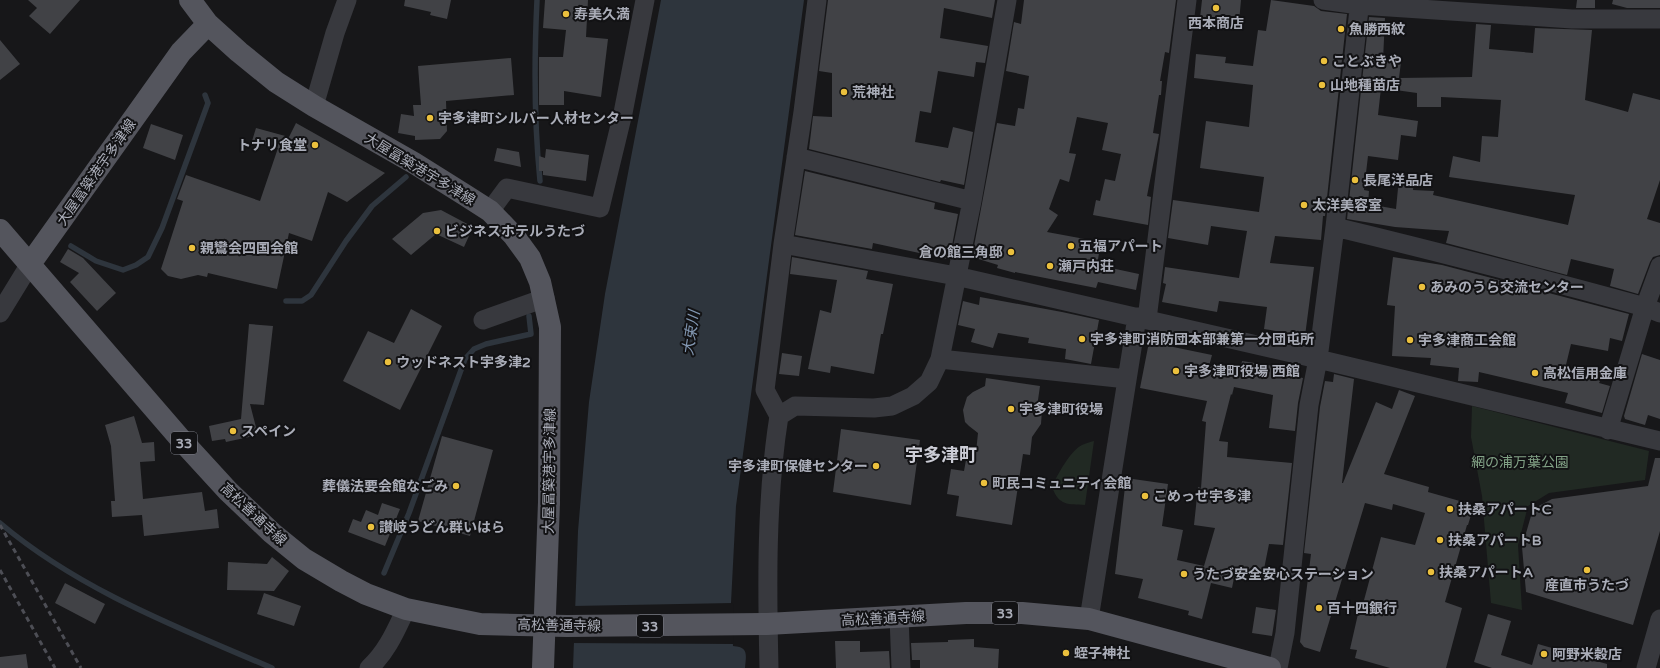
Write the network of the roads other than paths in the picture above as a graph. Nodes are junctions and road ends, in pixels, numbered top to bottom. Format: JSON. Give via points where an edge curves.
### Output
{"nodes":[{"id":1,"x":190,"y":0,"type":"edge"},
{"id":2,"x":347,"y":0,"type":"edge"},
{"id":3,"x":645,"y":0,"type":"edge"},
{"id":4,"x":817,"y":0,"type":"edge"},
{"id":5,"x":1007,"y":0,"type":"edge"},
{"id":6,"x":1187,"y":0,"type":"edge"},
{"id":7,"x":1323,"y":0,"type":"edge"},
{"id":8,"x":1359,"y":3,"type":"edge"},
{"id":9,"x":1660,"y":19,"type":"edge"},
{"id":10,"x":208,"y":24,"type":"junction"},
{"id":11,"x":314,"y":106,"type":"junction"},
{"id":12,"x":796,"y":157,"type":"junction"},
{"id":13,"x":972,"y":200,"type":"junction"},
{"id":14,"x":490,"y":211,"type":"junction"},
{"id":15,"x":1335,"y":227,"type":"junction"},
{"id":16,"x":0,"y":230,"type":"edge"},
{"id":17,"x":783,"y":244,"type":"junction"},
{"id":18,"x":30,"y":264,"type":"junction"},
{"id":19,"x":1660,"y":266,"type":"edge"},
{"id":20,"x":956,"y":276,"type":"junction"},
{"id":21,"x":545,"y":298,"type":"junction"},
{"id":22,"x":1653,"y":310,"type":"edge"},
{"id":23,"x":0,"y":312,"type":"edge"},
{"id":24,"x":1142,"y":318,"type":"junction"},
{"id":25,"x":483,"y":320,"type":"dead end"},
{"id":26,"x":940,"y":359,"type":"junction"},
{"id":27,"x":1318,"y":359,"type":"junction"},
{"id":28,"x":1127,"y":379,"type":"junction"},
{"id":29,"x":779,"y":416,"type":"junction"},
{"id":30,"x":1608,"y":430,"type":"junction"},
{"id":31,"x":1660,"y":442,"type":"edge"},
{"id":32,"x":406,"y":609,"type":"junction"},
{"id":33,"x":899,"y":617,"type":"junction"},
{"id":34,"x":1089,"y":618,"type":"junction"},
{"id":35,"x":1660,"y":619,"type":"edge"},
{"id":36,"x":767,"y":624,"type":"junction"},
{"id":37,"x":369,"y":668,"type":"edge"},
{"id":38,"x":543,"y":668,"type":"edge"},
{"id":39,"x":769,"y":668,"type":"edge"},
{"id":40,"x":902,"y":668,"type":"edge"},
{"id":41,"x":1270,"y":668,"type":"edge"},
{"id":42,"x":1278,"y":668,"type":"edge"},
{"id":43,"x":1646,"y":668,"type":"edge"}],
"edges":[{"from":1,"to":10,"type":"main road"},
{"from":2,"to":11,"type":"street"},
{"from":3,"to":14,"type":"street","via":[[623,113],[600,208],[507,188]]},
{"from":4,"to":12,"type":"street"},
{"from":5,"to":13,"type":"street"},
{"from":6,"to":24,"type":"street"},
{"from":7,"to":8,"type":"street"},
{"from":8,"to":9,"type":"street","via":[[1572,19]]},
{"from":8,"to":15,"type":"street"},
{"from":10,"to":11,"type":"main road","name":"大屋冨築港宇多津線","via":[[276,82]]},
{"from":10,"to":18,"type":"main road","name":"大屋冨築港宇多津線","via":[[182,52]]},
{"from":11,"to":14,"type":"main road","name":"大屋冨築港宇多津線","via":[[414,163]]},
{"from":12,"to":13,"type":"street"},
{"from":12,"to":17,"type":"street"},
{"from":13,"to":20,"type":"street"},
{"from":14,"to":21,"type":"main road","name":"大屋冨築港宇多津線","via":[[514,236],[530,258]]},
{"from":15,"to":22,"type":"street","via":[[1442,252]]},
{"from":15,"to":27,"type":"street"},
{"from":16,"to":18,"type":"main road","name":"高松善通寺線","number":"33"},
{"from":17,"to":20,"type":"street"},
{"from":17,"to":29,"type":"street","via":[[765,390]]},
{"from":18,"to":23,"type":"street"},
{"from":18,"to":32,"type":"main road","name":"高松善通寺線","number":"33","via":[[184,443],[228,491],[272,533],[304,559],[341,581],[366,594]]},
{"from":19,"to":22,"type":"street"},
{"from":20,"to":24,"type":"street"},
{"from":20,"to":26,"type":"street"},
{"from":21,"to":25,"type":"street"},
{"from":21,"to":38,"type":"main road","name":"大屋冨築港宇多津線","bridge":true,"via":[[550,327],[549,502]]},
{"from":22,"to":30,"type":"street"},
{"from":24,"to":27,"type":"street"},
{"from":24,"to":28,"type":"street"},
{"from":26,"to":28,"type":"street"},
{"from":26,"to":29,"type":"street","via":[[929,382],[913,396],[892,406],[795,406]]},
{"from":27,"to":30,"type":"street"},
{"from":27,"to":42,"type":"street","via":[[1309,405],[1285,633]]},
{"from":28,"to":34,"type":"street"},
{"from":29,"to":36,"type":"street","via":[[770,518]]},
{"from":30,"to":31,"type":"street"},
{"from":32,"to":36,"type":"main road","name":"高松善通寺線","number":"33","via":[[480,624]]},
{"from":32,"to":37,"type":"street","via":[[393,637]]},
{"from":33,"to":34,"type":"main road","name":"高松善通寺線","number":"33","via":[[1022,613]]},
{"from":33,"to":36,"type":"main road","name":"高松善通寺線","number":"33"},
{"from":33,"to":40,"type":"street"},
{"from":34,"to":41,"type":"main road","name":"高松善通寺線","number":"33"},
{"from":35,"to":43,"type":"street"},
{"from":36,"to":39,"type":"street"}]}
